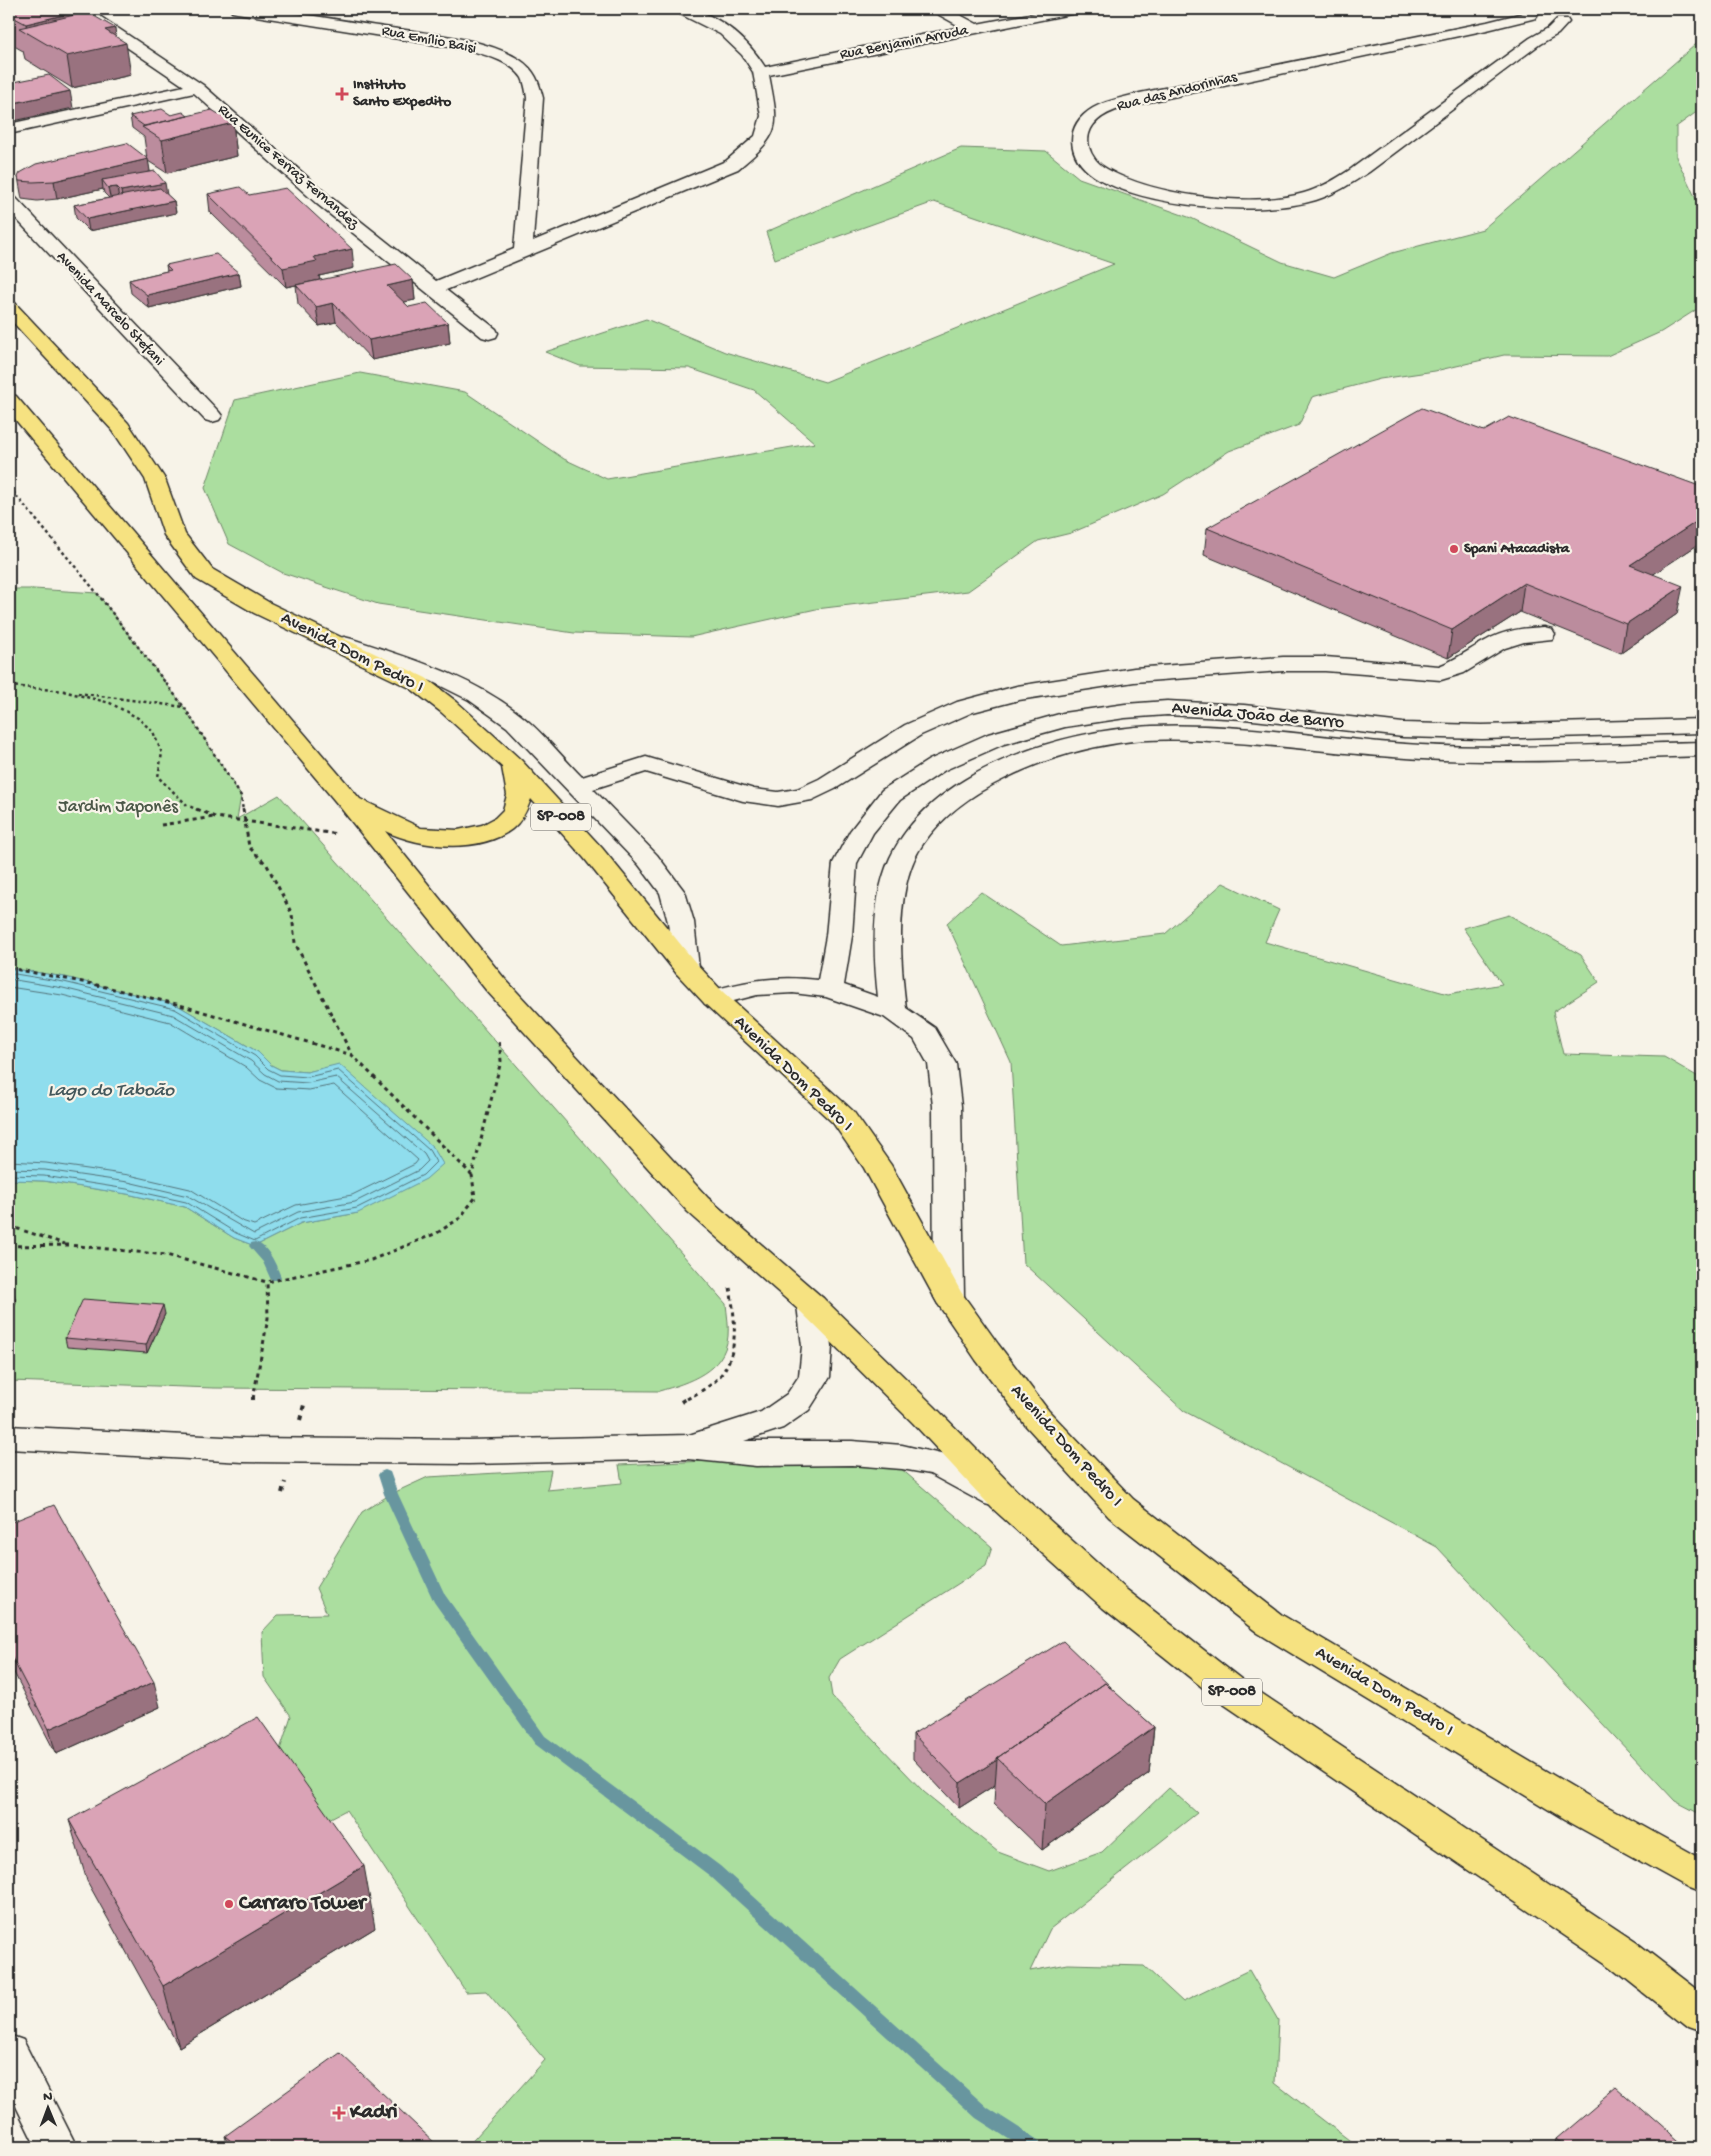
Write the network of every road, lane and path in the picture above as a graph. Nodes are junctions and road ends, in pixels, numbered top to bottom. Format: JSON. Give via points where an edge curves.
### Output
{"nodes":[{"id":1,"x":80,"y":9,"type":"edge"},
{"id":2,"x":237,"y":9,"type":"edge"},
{"id":3,"x":681,"y":9,"type":"edge"},
{"id":4,"x":939,"y":9,"type":"edge"},
{"id":5,"x":1076,"y":9,"type":"edge"},
{"id":6,"x":372,"y":13,"type":"dead end"},
{"id":7,"x":353,"y":26,"type":"junction"},
{"id":8,"x":975,"y":29,"type":"junction"},
{"id":9,"x":1535,"y":41,"type":"joint"},
{"id":10,"x":761,"y":72,"type":"junction"},
{"id":11,"x":196,"y":88,"type":"junction"},
{"id":12,"x":9,"y":129,"type":"edge"},
{"id":13,"x":9,"y":201,"type":"edge"},
{"id":14,"x":523,"y":251,"type":"junction"},
{"id":15,"x":433,"y":290,"type":"junction"},
{"id":16,"x":9,"y":306,"type":"edge"},
{"id":17,"x":489,"y":333,"type":"dead end"},
{"id":18,"x":9,"y":400,"type":"edge"},
{"id":19,"x":212,"y":416,"type":"dead end"},
{"id":20,"x":9,"y":487,"type":"edge"},
{"id":21,"x":9,"y":626,"type":"edge"},
{"id":22,"x":309,"y":631,"type":"junction"},
{"id":23,"x":1544,"y":634,"type":"dead end"},
{"id":24,"x":9,"y":639,"type":"edge"},
{"id":25,"x":9,"y":686,"type":"edge"},
{"id":26,"x":63,"y":691,"type":"junction"},
{"id":27,"x":184,"y":707,"type":"junction"},
{"id":28,"x":1702,"y":726,"type":"edge"},
{"id":29,"x":1702,"y":749,"type":"edge"},
{"id":30,"x":513,"y":765,"type":"junction"},
{"id":31,"x":577,"y":787,"type":"junction"},
{"id":32,"x":349,"y":802,"type":"junction"},
{"id":33,"x":215,"y":817,"type":"junction"},
{"id":34,"x":244,"y":821,"type":"junction"},
{"id":35,"x":161,"y":825,"type":"dead end"},
{"id":36,"x":379,"y":840,"type":"junction"},
{"id":37,"x":9,"y":968,"type":"edge"},
{"id":38,"x":686,"y":968,"type":"junction"},
{"id":39,"x":830,"y":989,"type":"junction"},
{"id":40,"x":714,"y":998,"type":"junction"},
{"id":41,"x":893,"y":1010,"type":"junction"},
{"id":42,"x":499,"y":1039,"type":"dead end"},
{"id":43,"x":352,"y":1055,"type":"junction"},
{"id":44,"x":472,"y":1175,"type":"junction"},
{"id":45,"x":9,"y":1226,"type":"edge"},
{"id":46,"x":69,"y":1245,"type":"junction"},
{"id":47,"x":9,"y":1246,"type":"edge"},
{"id":48,"x":267,"y":1282,"type":"junction"},
{"id":49,"x":730,"y":1288,"type":"dead end"},
{"id":50,"x":949,"y":1297,"type":"junction"},
{"id":51,"x":812,"y":1305,"type":"junction"},
{"id":52,"x":253,"y":1400,"type":"dead end"},
{"id":53,"x":681,"y":1402,"type":"dead end"},
{"id":54,"x":9,"y":1438,"type":"edge"},
{"id":55,"x":688,"y":1447,"type":"junction"},
{"id":56,"x":1004,"y":1499,"type":"junction"},
{"id":57,"x":1702,"y":1877,"type":"edge"},
{"id":58,"x":1702,"y":2016,"type":"edge"},
{"id":59,"x":9,"y":2052,"type":"edge"},
{"id":60,"x":57,"y":2147,"type":"edge"}],
"edges":[{"from":1,"to":11,"type":"street","name":"Rua Eunice Ferraz Fernandez"},
{"from":2,"to":7,"type":"street","name":"Rua Emílio Baisi"},
{"from":3,"to":10,"type":"street","via":[[725,31],[748,52]]},
{"from":4,"to":8,"type":"street"},
{"from":5,"to":8,"type":"street","name":"Rua Benjamin Arruda"},
{"from":6,"to":7,"type":"street"},
{"from":7,"to":14,"type":"street","name":"Rua Emílio Baisi","via":[[478,48],[511,60],[528,76],[535,98]]},
{"from":8,"to":10,"type":"street","name":"Rua Benjamin Arruda"},
{"from":9,"to":9,"type":"street","name":"Rua das Andorinhas","via":[[1340,184],[1309,197],[1226,204],[1176,197],[1135,187],[1098,172],[1083,158],[1079,142],[1083,126],[1099,112],[1140,98],[1487,26],[1552,16],[1553,31]]},
{"from":10,"to":14,"type":"street","via":[[769,116],[763,137],[732,165]]},
{"from":11,"to":12,"type":"street"},
{"from":11,"to":15,"type":"street","name":"Rua Eunice Ferraz Fernandez","via":[[323,200]]},
{"from":13,"to":19,"type":"street","name":"Avenida Marcelo Stefani"},
{"from":14,"to":15,"type":"street"},
{"from":15,"to":17,"type":"street","name":"Rua Eunice Ferraz Fernandez"},
{"from":16,"to":22,"type":"main road","name":"Avenida Dom Pedro I","number":"SP-008","via":[[121,427],[155,479],[175,535],[204,574]]},
{"from":18,"to":32,"type":"main road","number":"SP-008"},
{"from":20,"to":27,"type":"path","via":[[98,593]]},
{"from":21,"to":24,"type":"path"},
{"from":22,"to":30,"type":"main road","name":"Avenida Dom Pedro I","number":"SP-008","via":[[418,683]]},
{"from":22,"to":31,"type":"street","via":[[439,676],[477,695],[515,722]]},
{"from":23,"to":31,"type":"street","via":[[1522,635],[1497,643],[1456,668],[1440,673],[1283,664],[1134,675],[1017,693],[965,707],[912,730],[827,784],[803,795],[778,799],[752,796],[646,764]]},
{"from":25,"to":26,"type":"path"},
{"from":26,"to":27,"type":"path"},
{"from":26,"to":33,"type":"path","via":[[110,703],[138,718],[153,732],[162,753],[158,778],[187,805]]},
{"from":27,"to":34,"type":"path","via":[[240,796]]},
{"from":28,"to":39,"type":"street","name":"Avenida João de Barro","via":[[1482,732],[1403,730],[1244,712],[1167,708],[1063,720],[996,739],[937,765],[891,795],[862,831],[845,863],[839,936]]},
{"from":29,"to":41,"type":"street","name":"Avenida João de Barro","via":[[1497,754],[1422,752],[1212,734],[1150,733],[1106,738],[1057,749],[1001,769],[943,805],[910,844],[895,877],[889,930],[888,978]]},
{"from":30,"to":32,"type":"main road","via":[[520,798],[513,816],[494,830],[469,837],[434,839],[410,833]]},
{"from":30,"to":38,"type":"main road","name":"Avenida Dom Pedro I","number":"SP-008","via":[[593,853]]},
{"from":31,"to":38,"type":"street","via":[[648,860],[672,892],[681,922]]},
{"from":32,"to":36,"type":"main road","number":"SP-008"},
{"from":33,"to":34,"type":"path"},
{"from":33,"to":35,"type":"path"},
{"from":34,"to":36,"type":"path"},
{"from":34,"to":43,"type":"path","via":[[248,847],[267,865],[292,914],[295,943]]},
{"from":36,"to":51,"type":"main road","number":"SP-008","via":[[495,984],[698,1205]]},
{"from":37,"to":43,"type":"path","via":[[65,977],[168,1002],[300,1043]]},
{"from":38,"to":40,"type":"main road","name":"Avenida Dom Pedro I","number":"SP-008"},
{"from":39,"to":40,"type":"street","via":[[793,985],[766,987]]},
{"from":39,"to":41,"type":"street"},
{"from":40,"to":50,"type":"main road","name":"Avenida Dom Pedro I","number":"SP-008","via":[[843,1117],[877,1165]]},
{"from":41,"to":50,"type":"street","via":[[925,1034],[942,1064],[947,1106]]},
{"from":42,"to":44,"type":"path","via":[[501,1061]]},
{"from":43,"to":44,"type":"path"},
{"from":44,"to":48,"type":"path","via":[[475,1198],[460,1218],[437,1233],[371,1260]]},
{"from":45,"to":46,"type":"path"},
{"from":46,"to":47,"type":"path"},
{"from":46,"to":48,"type":"path","via":[[166,1255]]},
{"from":48,"to":52,"type":"path","via":[[268,1318]]},
{"from":49,"to":53,"type":"path","via":[[735,1309],[735,1336],[728,1364],[718,1378]]},
{"from":50,"to":57,"type":"main road","name":"Avenida Dom Pedro I","number":"SP-008","via":[[1037,1418],[1121,1508],[1270,1624],[1577,1808]]},
{"from":51,"to":55,"type":"street","via":[[818,1346],[814,1376],[798,1402],[772,1420]]},
{"from":51,"to":56,"type":"main road","number":"SP-008"},
{"from":54,"to":55,"type":"street","via":[[253,1450],[468,1452]]},
{"from":55,"to":56,"type":"street","via":[[756,1454],[852,1453],[902,1457],[938,1464]]},
{"from":56,"to":58,"type":"main road","number":"SP-008","via":[[1115,1599],[1234,1693],[1624,1955]]},
{"from":59,"to":60,"type":"street"}]}
